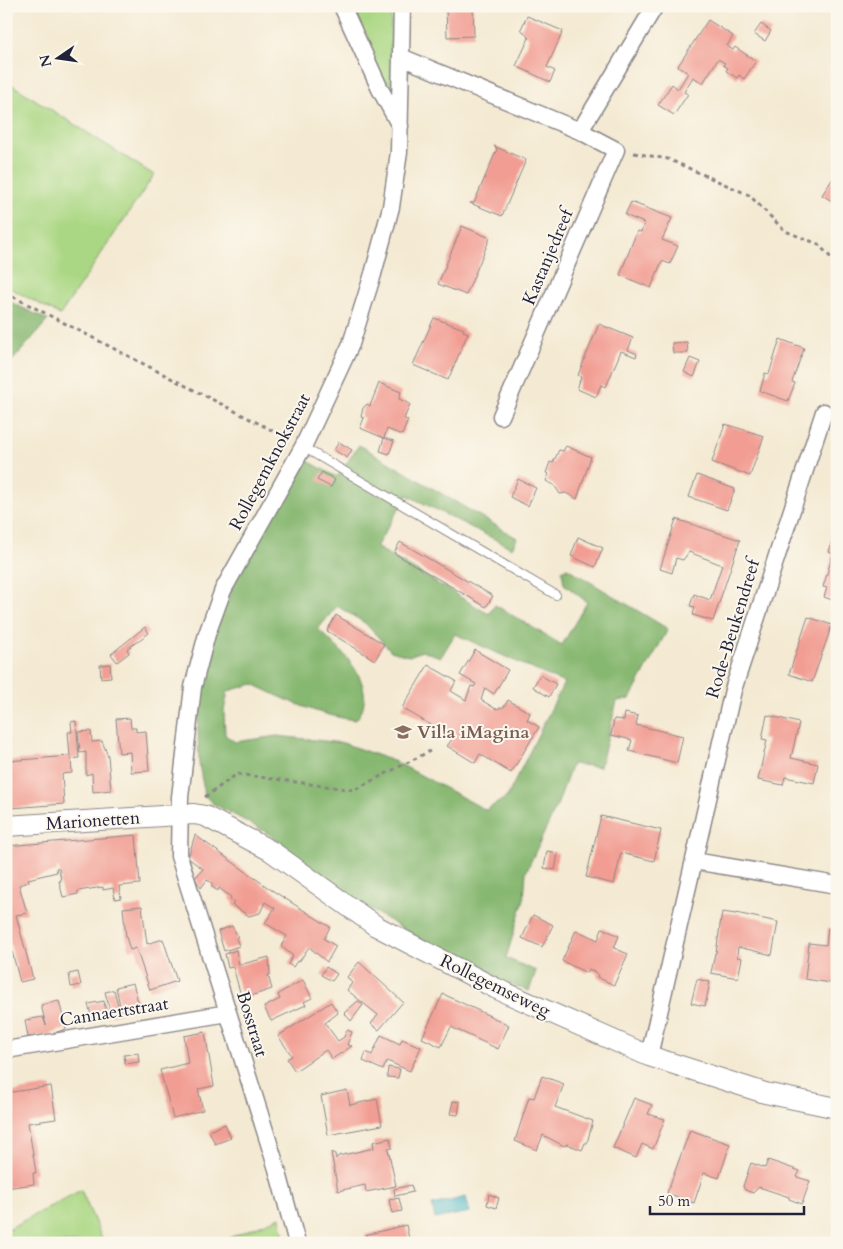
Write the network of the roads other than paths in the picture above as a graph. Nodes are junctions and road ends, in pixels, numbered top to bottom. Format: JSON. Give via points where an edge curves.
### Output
{"nodes":[{"id":1,"x":342,"y":6,"type":"edge"},
{"id":2,"x":402,"y":6,"type":"edge"},
{"id":3,"x":655,"y":6,"type":"edge"},
{"id":4,"x":401,"y":57,"type":"junction"},
{"id":5,"x":400,"y":126,"type":"junction"},
{"id":6,"x":580,"y":131,"type":"junction"},
{"id":7,"x":824,"y":412,"type":"dead end"},
{"id":8,"x":501,"y":416,"type":"dead end"},
{"id":9,"x":303,"y":446,"type":"junction"},
{"id":10,"x":556,"y":595,"type":"dead end"},
{"id":11,"x":186,"y":815,"type":"junction"},
{"id":12,"x":6,"y":826,"type":"edge"},
{"id":13,"x":694,"y":861,"type":"junction"},
{"id":14,"x":837,"y":884,"type":"edge"},
{"id":15,"x":228,"y":1013,"type":"junction"},
{"id":16,"x":6,"y":1050,"type":"edge"},
{"id":17,"x":648,"y":1056,"type":"junction"},
{"id":18,"x":837,"y":1108,"type":"edge"},
{"id":19,"x":297,"y":1243,"type":"edge"}],
"edges":[{"from":1,"to":5,"type":"street","name":"Rollegemknokstraat"},
{"from":2,"to":4,"type":"street","name":"Rollegemknokstraat"},
{"from":3,"to":6,"type":"street"},
{"from":4,"to":5,"type":"street","name":"Rollegemknokstraat"},
{"from":4,"to":6,"type":"street"},
{"from":5,"to":9,"type":"street","name":"Rollegemknokstraat","via":[[400,152],[391,207],[373,274],[351,344]]},
{"from":6,"to":8,"type":"street","name":"Kastanjedreef","via":[[616,150]]},
{"from":7,"to":13,"type":"street","name":"Rode-Beukendreef","via":[[733,690]]},
{"from":9,"to":10,"type":"lane"},
{"from":9,"to":11,"type":"street","name":"Rollegemknokstraat","via":[[224,590],[207,634],[193,687]]},
{"from":11,"to":12,"type":"street","name":"Marionetten"},
{"from":11,"to":15,"type":"street","name":"Bosstraat","via":[[179,856]]},
{"from":11,"to":17,"type":"street","name":"Rollegemseweg","via":[[205,816],[271,851],[376,926],[431,956]]},
{"from":13,"to":14,"type":"street"},
{"from":13,"to":17,"type":"street","name":"Rode-Beukendreef"},
{"from":15,"to":16,"type":"street","name":"Cannaertstraat"},
{"from":15,"to":19,"type":"street","name":"Bosstraat"},
{"from":17,"to":18,"type":"street","name":"Rollegemseweg","via":[[765,1093]]}]}
